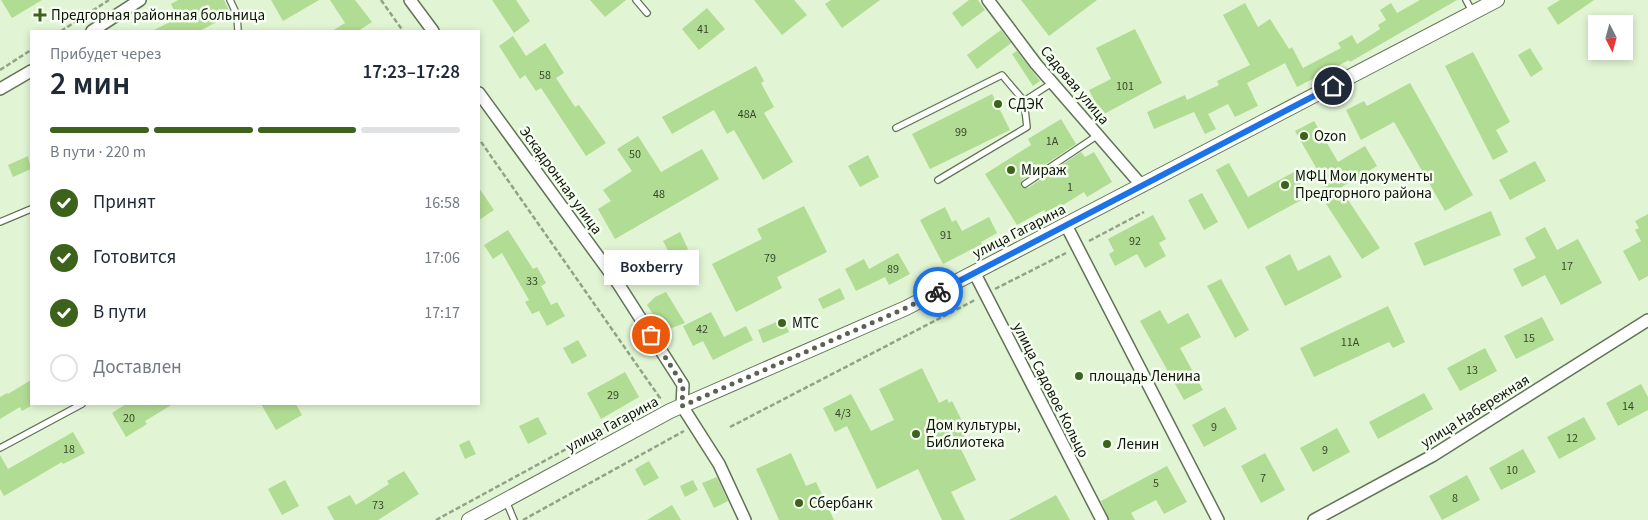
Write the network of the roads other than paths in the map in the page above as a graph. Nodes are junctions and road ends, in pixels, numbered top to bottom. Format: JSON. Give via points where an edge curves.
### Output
{"nodes":[{"id":1,"x":140,"y":0,"type":"edge"},
{"id":2,"x":230,"y":0,"type":"edge"},
{"id":3,"x":410,"y":0,"type":"edge"},
{"id":4,"x":636,"y":0,"type":"edge"},
{"id":5,"x":988,"y":0,"type":"edge"},
{"id":6,"x":1466,"y":0,"type":"edge"},
{"id":7,"x":1497,"y":0,"type":"edge"},
{"id":8,"x":648,"y":13,"type":"dead end"},
{"id":9,"x":1473,"y":13,"type":"junction"},
{"id":10,"x":94,"y":30,"type":"edge"},
{"id":11,"x":238,"y":30,"type":"edge"},
{"id":12,"x":432,"y":30,"type":"edge"},
{"id":13,"x":30,"y":71,"type":"edge"},
{"id":14,"x":1052,"y":83,"type":"junction"},
{"id":15,"x":0,"y":89,"type":"edge"},
{"id":16,"x":480,"y":94,"type":"edge"},
{"id":17,"x":1024,"y":101,"type":"junction"},
{"id":18,"x":896,"y":128,"type":"dead end"},
{"id":19,"x":1098,"y":135,"type":"junction"},
{"id":20,"x":938,"y":180,"type":"dead end"},
{"id":21,"x":1025,"y":184,"type":"dead end"},
{"id":22,"x":1142,"y":186,"type":"junction"},
{"id":23,"x":30,"y":209,"type":"edge"},
{"id":24,"x":0,"y":222,"type":"edge"},
{"id":25,"x":1066,"y":225,"type":"junction"},
{"id":26,"x":974,"y":272,"type":"junction"},
{"id":27,"x":1648,"y":320,"type":"edge"},
{"id":28,"x":80,"y":405,"type":"edge"},
{"id":29,"x":682,"y":406,"type":"junction"},
{"id":30,"x":0,"y":448,"type":"edge"},
{"id":31,"x":505,"y":500,"type":"junction"},
{"id":32,"x":469,"y":520,"type":"edge"},
{"id":33,"x":514,"y":520,"type":"edge"},
{"id":34,"x":745,"y":520,"type":"edge"},
{"id":35,"x":1102,"y":520,"type":"edge"},
{"id":36,"x":1218,"y":520,"type":"edge"},
{"id":37,"x":1314,"y":520,"type":"edge"}],
"edges":[{"from":1,"to":10,"type":"street"},
{"from":2,"to":11,"type":"lane","via":[[238,15]]},
{"from":3,"to":12,"type":"street"},
{"from":4,"to":8,"type":"lane"},
{"from":5,"to":14,"type":"street","name":"Садовая улица"},
{"from":6,"to":9,"type":"lane"},
{"from":7,"to":9,"type":"street","name":"улица Гагарина"},
{"from":9,"to":22,"type":"street","name":"улица Гагарина"},
{"from":13,"to":15,"type":"street"},
{"from":14,"to":17,"type":"lane"},
{"from":14,"to":19,"type":"street","name":"Садовая улица"},
{"from":16,"to":29,"type":"street","name":"Эскадронная улица","via":[[620,285],[683,385]]},
{"from":17,"to":18,"type":"lane","via":[[1002,75]]},
{"from":17,"to":20,"type":"lane","via":[[1027,127]]},
{"from":19,"to":21,"type":"lane"},
{"from":19,"to":22,"type":"street","name":"Садовая улица"},
{"from":22,"to":25,"type":"street","name":"улица Гагарина"},
{"from":23,"to":24,"type":"lane"},
{"from":25,"to":26,"type":"street","name":"улица Гагарина"},
{"from":25,"to":36,"type":"street"},
{"from":26,"to":29,"type":"street","name":"улица Гагарина","via":[[906,308]]},
{"from":26,"to":35,"type":"street","name":"улица Садовое Кольцо"},
{"from":27,"to":37,"type":"street","name":"улица Набережная","via":[[1432,456]]},
{"from":28,"to":30,"type":"lane"},
{"from":29,"to":31,"type":"street","name":"улица Гагарина"},
{"from":29,"to":34,"type":"street","name":"Эскадронная улица","via":[[720,464]]},
{"from":31,"to":32,"type":"street","name":"улица Гагарина"},
{"from":31,"to":33,"type":"lane"}]}
